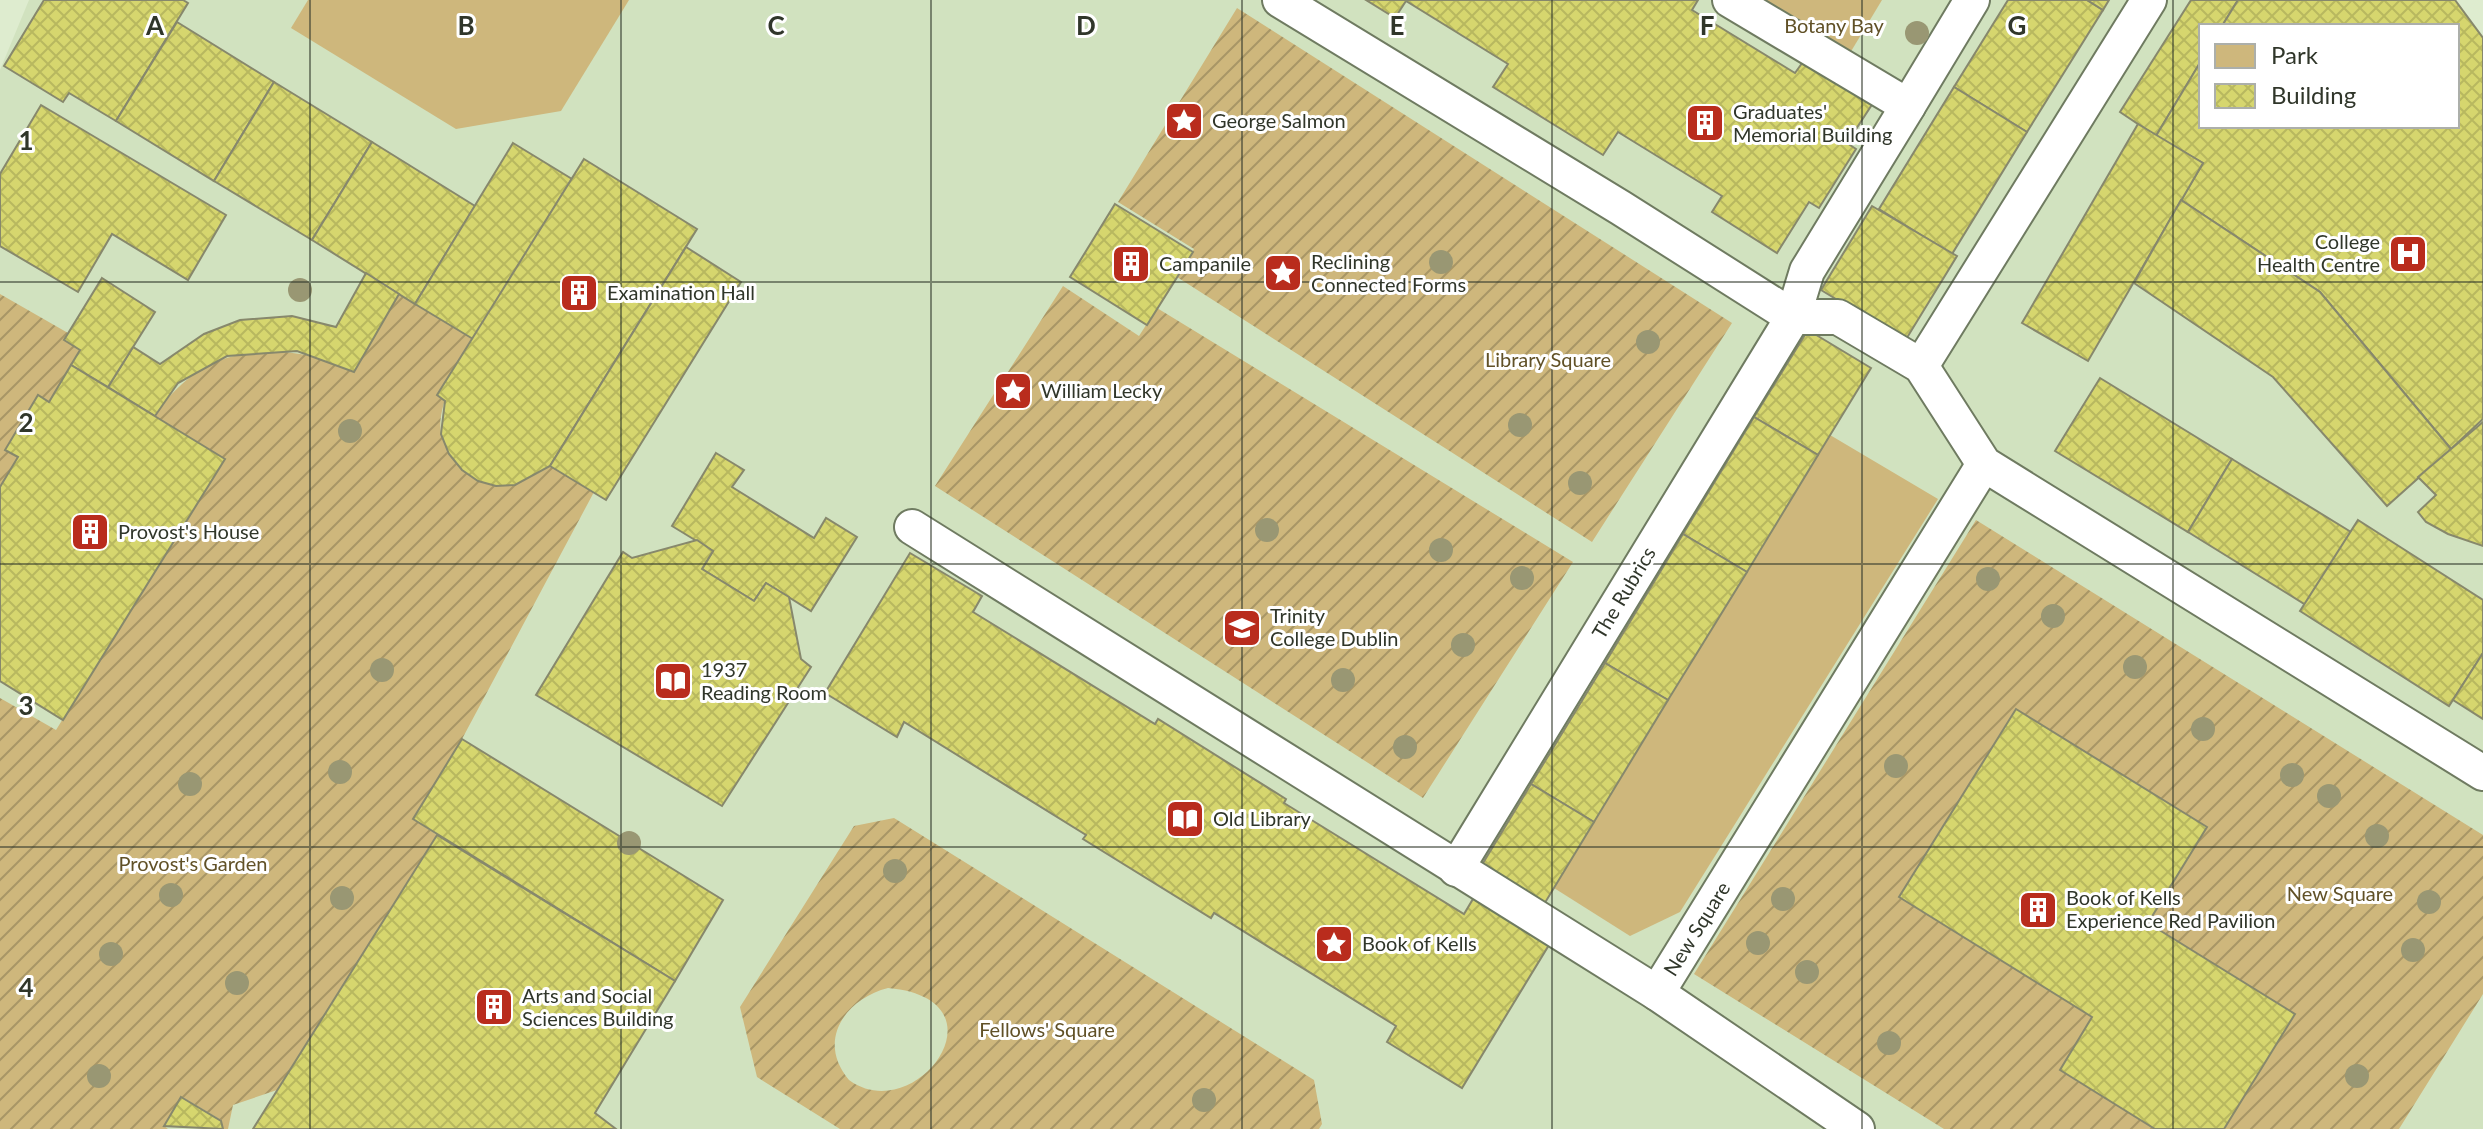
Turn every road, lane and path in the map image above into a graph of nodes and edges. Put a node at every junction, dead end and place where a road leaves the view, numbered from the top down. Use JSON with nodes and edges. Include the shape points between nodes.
{"nodes":[{"id":1,"x":1280,"y":0,"type":"edge"},
{"id":2,"x":1730,"y":0,"type":"edge"},
{"id":3,"x":1972,"y":0,"type":"edge"},
{"id":4,"x":2149,"y":0,"type":"edge"},
{"id":5,"x":1908,"y":106,"type":"junction"},
{"id":6,"x":1793,"y":317,"type":"junction"},
{"id":7,"x":1921,"y":366,"type":"junction"},
{"id":8,"x":1984,"y":464,"type":"junction"},
{"id":9,"x":912,"y":527,"type":"dead end"},
{"id":10,"x":2483,"y":773,"type":"edge"},
{"id":11,"x":1456,"y":869,"type":"junction"},
{"id":12,"x":1657,"y":993,"type":"junction"},
{"id":13,"x":1857,"y":1129,"type":"edge"}],
"edges":[{"from":1,"to":6,"type":"lane"},
{"from":2,"to":5,"type":"lane"},
{"from":3,"to":5,"type":"lane"},
{"from":4,"to":7,"type":"lane"},
{"from":5,"to":6,"type":"lane","name":"The Rubrics","via":[[1807,271]]},
{"from":6,"to":7,"type":"lane","via":[[1838,317]]},
{"from":6,"to":11,"type":"lane","name":"The Rubrics"},
{"from":7,"to":8,"type":"lane"},
{"from":8,"to":10,"type":"lane"},
{"from":8,"to":12,"type":"lane","name":"New Square"},
{"from":9,"to":11,"type":"lane"},
{"from":11,"to":12,"type":"lane"},
{"from":12,"to":13,"type":"lane","name":"New Square"}]}
